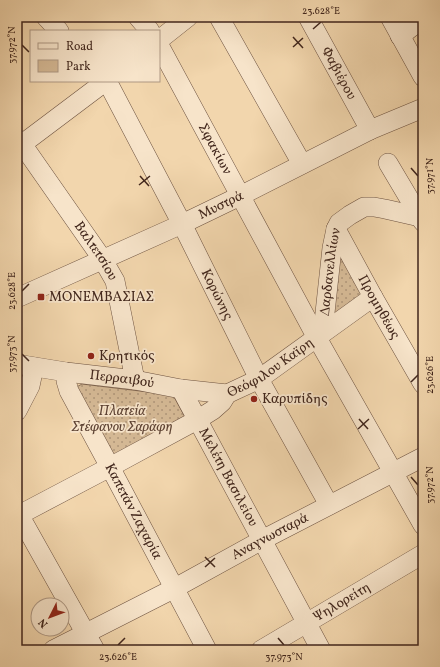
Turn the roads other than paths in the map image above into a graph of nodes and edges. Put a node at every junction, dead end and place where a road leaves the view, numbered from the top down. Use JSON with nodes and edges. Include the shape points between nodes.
{"nodes":[{"id":1,"x":46,"y":17,"type":"edge"},
{"id":2,"x":138,"y":17,"type":"edge"},
{"id":3,"x":188,"y":17,"type":"edge"},
{"id":4,"x":219,"y":17,"type":"edge"},
{"id":5,"x":308,"y":17,"type":"edge"},
{"id":6,"x":390,"y":17,"type":"edge"},
{"id":7,"x":423,"y":18,"type":"edge"},
{"id":8,"x":58,"y":30,"type":"edge"},
{"id":9,"x":149,"y":30,"type":"edge"},
{"id":10,"x":400,"y":36,"type":"junction"},
{"id":11,"x":160,"y":39,"type":"edge"},
{"id":12,"x":160,"y":47,"type":"edge"},
{"id":13,"x":423,"y":77,"type":"edge"},
{"id":14,"x":105,"y":82,"type":"edge"},
{"id":15,"x":107,"y":82,"type":"edge"},
{"id":16,"x":423,"y":108,"type":"edge"},
{"id":17,"x":370,"y":130,"type":"junction"},
{"id":18,"x":19,"y":144,"type":"edge"},
{"id":19,"x":388,"y":163,"type":"dead end"},
{"id":20,"x":302,"y":164,"type":"junction"},
{"id":21,"x":240,"y":196,"type":"junction"},
{"id":22,"x":422,"y":220,"type":"edge"},
{"id":23,"x":182,"y":224,"type":"junction"},
{"id":24,"x":336,"y":229,"type":"junction"},
{"id":25,"x":103,"y":260,"type":"junction"},
{"id":26,"x":373,"y":297,"type":"junction"},
{"id":27,"x":17,"y":298,"type":"edge"},
{"id":28,"x":316,"y":338,"type":"junction"},
{"id":29,"x":25,"y":366,"type":"edge"},
{"id":30,"x":66,"y":372,"type":"junction"},
{"id":31,"x":259,"y":379,"type":"junction"},
{"id":32,"x":135,"y":380,"type":"junction"},
{"id":33,"x":423,"y":384,"type":"edge"},
{"id":34,"x":181,"y":389,"type":"junction"},
{"id":35,"x":227,"y":394,"type":"junction"},
{"id":36,"x":17,"y":411,"type":"edge"},
{"id":37,"x":197,"y":420,"type":"junction"},
{"id":38,"x":423,"y":457,"type":"edge"},
{"id":39,"x":110,"y":467,"type":"junction"},
{"id":40,"x":393,"y":472,"type":"junction"},
{"id":41,"x":329,"y":506,"type":"junction"},
{"id":42,"x":18,"y":513,"type":"edge"},
{"id":43,"x":423,"y":525,"type":"edge"},
{"id":44,"x":262,"y":540,"type":"junction"},
{"id":45,"x":423,"y":554,"type":"edge"},
{"id":46,"x":174,"y":588,"type":"junction"},
{"id":47,"x":307,"y":624,"type":"junction"},
{"id":48,"x":85,"y":633,"type":"junction"},
{"id":49,"x":53,"y":650,"type":"edge"},
{"id":50,"x":95,"y":650,"type":"edge"},
{"id":51,"x":207,"y":650,"type":"edge"},
{"id":52,"x":261,"y":650,"type":"edge"},
{"id":53,"x":321,"y":650,"type":"edge"}],
"edges":[{"from":1,"to":8,"type":"street"},
{"from":2,"to":9,"type":"street"},
{"from":3,"to":11,"type":"street"},
{"from":4,"to":20,"type":"street"},
{"from":5,"to":17,"type":"street","name":"Φαβιέρου"},
{"from":6,"to":10,"type":"street"},
{"from":7,"to":10,"type":"street"},
{"from":10,"to":13,"type":"street"},
{"from":12,"to":21,"type":"street","name":"Σφακίων"},
{"from":14,"to":18,"type":"street"},
{"from":15,"to":23,"type":"street","name":"Κορώνης"},
{"from":16,"to":17,"type":"street","name":"Μυστρά"},
{"from":17,"to":20,"type":"street","name":"Μυστρά"},
{"from":18,"to":25,"type":"street","name":"Βαλτετσίου"},
{"from":19,"to":22,"type":"street"},
{"from":20,"to":21,"type":"street","name":"Μυστρά"},
{"from":21,"to":23,"type":"street","name":"Μυστρά"},
{"from":21,"to":28,"type":"street","name":"Σφακίων"},
{"from":22,"to":24,"type":"street","name":"Δαρδανελλίων","via":[[385,209],[364,207],[339,223]]},
{"from":23,"to":25,"type":"street","name":"Μυστρά"},
{"from":23,"to":31,"type":"street","name":"Κορώνης"},
{"from":24,"to":26,"type":"street","name":"Προμηθέως"},
{"from":24,"to":28,"type":"street","name":"Δαρδανελλίων","via":[[324,322]]},
{"from":25,"to":27,"type":"street","name":"Μυστρά"},
{"from":25,"to":32,"type":"street","name":"Βαλτετσίου","via":[[115,281]]},
{"from":26,"to":28,"type":"street","name":"Θεόφιλου Καϊρη"},
{"from":26,"to":33,"type":"street","name":"Προμηθέως"},
{"from":28,"to":31,"type":"street","name":"Θεόφιλου Καϊρη"},
{"from":28,"to":40,"type":"street","name":"Σφακίων"},
{"from":29,"to":30,"type":"street","name":"Περραιβού"},
{"from":29,"to":36,"type":"street","via":[[30,386]]},
{"from":30,"to":32,"type":"street","name":"Περραιβού"},
{"from":30,"to":39,"type":"street","name":"Καπετάν Ζαχαρία","via":[[69,391]]},
{"from":31,"to":35,"type":"street","name":"Θεόφιλου Καϊρη"},
{"from":31,"to":41,"type":"street","name":"Κορώνης"},
{"from":32,"to":34,"type":"street","name":"Περραιβού"},
{"from":34,"to":35,"type":"street","name":"Περραιβού"},
{"from":34,"to":37,"type":"street","name":"Μελέτη Βασιλείου"},
{"from":35,"to":37,"type":"street","name":"Θεόφιλου Καϊρη","via":[[213,410]]},
{"from":37,"to":39,"type":"street","name":"Θεόφιλου Καϊρη"},
{"from":37,"to":44,"type":"street","name":"Μελέτη Βασιλείου"},
{"from":38,"to":40,"type":"street","name":"Αναγνωσταρά"},
{"from":39,"to":42,"type":"street","name":"Θεόφιλου Καϊρη"},
{"from":39,"to":46,"type":"street","name":"Καπετάν Ζαχαρία"},
{"from":40,"to":41,"type":"street","name":"Αναγνωσταρά"},
{"from":40,"to":43,"type":"street","name":"Σφακίων"},
{"from":41,"to":44,"type":"street","name":"Αναγνωσταρά"},
{"from":42,"to":48,"type":"street"},
{"from":44,"to":46,"type":"street","name":"Αναγνωσταρά"},
{"from":44,"to":47,"type":"street","name":"Μελέτη Βασιλείου"},
{"from":45,"to":47,"type":"street","name":"Ψηλορείτη"},
{"from":46,"to":48,"type":"street","name":"Αναγνωσταρά"},
{"from":46,"to":51,"type":"street","name":"Καπετάν Ζαχαρία"},
{"from":47,"to":52,"type":"street","name":"Ψηλορείτη"},
{"from":47,"to":53,"type":"street","name":"Μελέτη Βασιλείου"},
{"from":48,"to":49,"type":"street","name":"Αναγνωσταρά"},
{"from":48,"to":50,"type":"street"}]}
